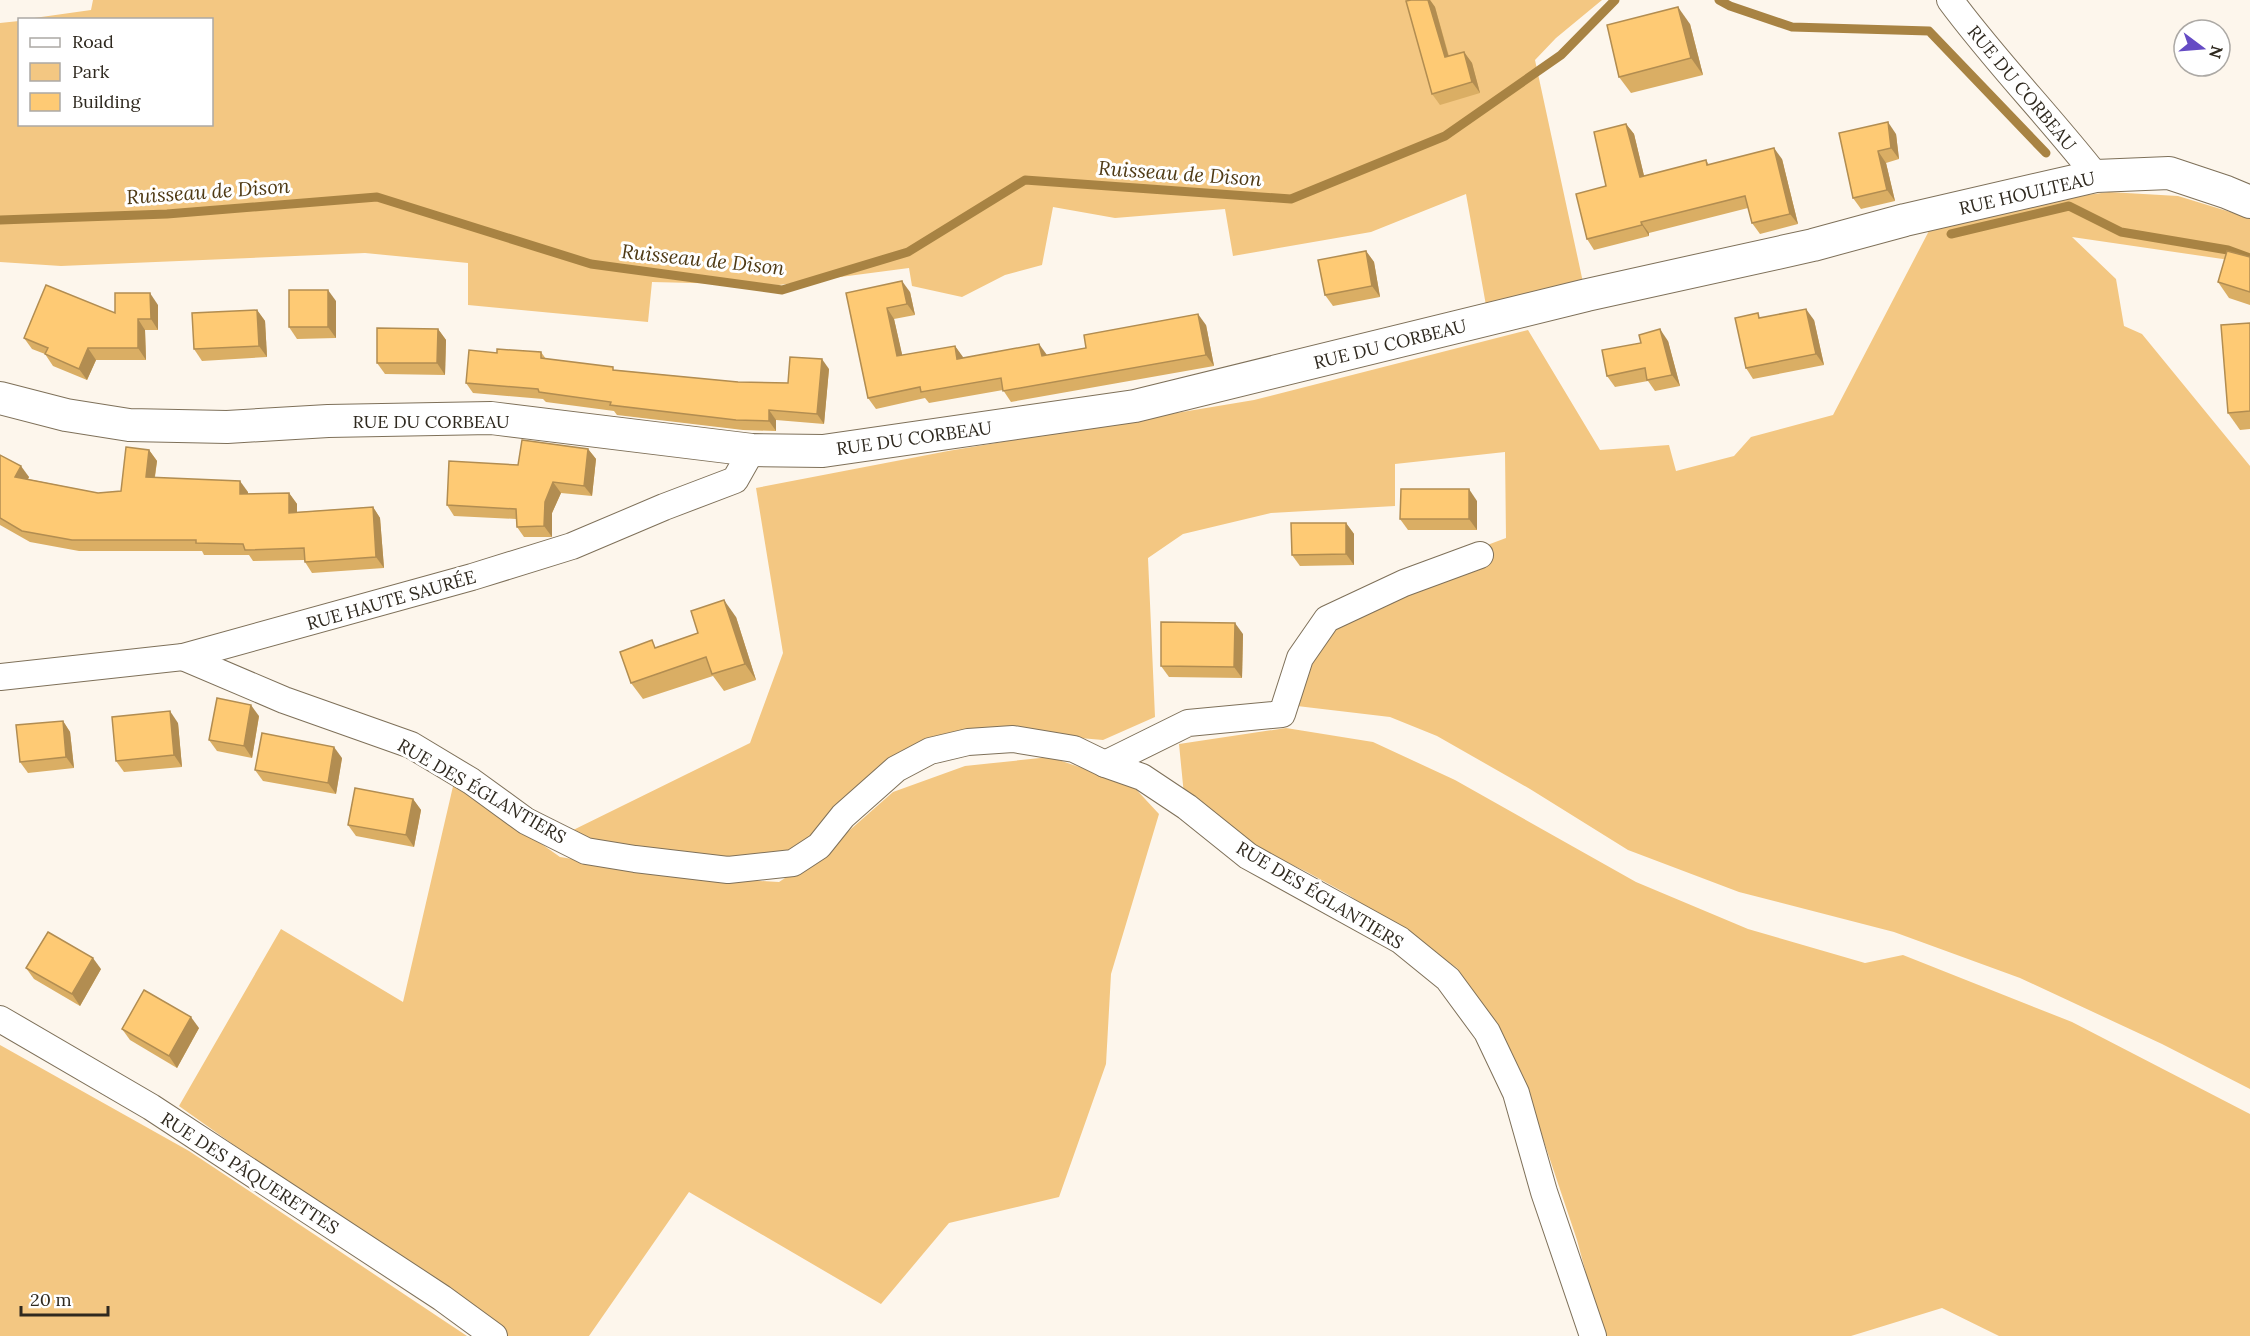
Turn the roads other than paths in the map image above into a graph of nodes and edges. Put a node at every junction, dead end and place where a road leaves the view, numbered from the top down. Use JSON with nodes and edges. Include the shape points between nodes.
{"nodes":[{"id":1,"x":1950,"y":0,"type":"edge"},
{"id":2,"x":2096,"y":176,"type":"junction"},
{"id":3,"x":2250,"y":202,"type":"edge"},
{"id":4,"x":1813,"y":245,"type":"joint"},
{"id":5,"x":0,"y":398,"type":"edge"},
{"id":6,"x":752,"y":450,"type":"junction"},
{"id":7,"x":1480,"y":555,"type":"dead end"},
{"id":8,"x":183,"y":657,"type":"junction"},
{"id":9,"x":0,"y":677,"type":"edge"},
{"id":10,"x":1106,"y":764,"type":"junction"},
{"id":11,"x":0,"y":1020,"type":"edge"},
{"id":12,"x":494,"y":1336,"type":"edge"},
{"id":13,"x":1593,"y":1336,"type":"edge"}],
"edges":[{"from":1,"to":2,"type":"street","name":"RUE DU CORBEAU"},
{"from":2,"to":3,"type":"street","name":"RUE HOULTEAU","via":[[2169,173]]},
{"from":2,"to":4,"type":"street","name":"RUE HOULTEAU"},
{"from":4,"to":6,"type":"street","name":"RUE DU CORBEAU","via":[[1587,295],[1135,406],[823,451]]},
{"from":5,"to":6,"type":"street","name":"RUE DU CORBEAU","via":[[66,415],[129,425],[226,427],[491,418]]},
{"from":6,"to":8,"type":"street","name":"RUE HAUTE SAURÉE","via":[[735,480],[572,546]]},
{"from":7,"to":10,"type":"street","via":[[1404,583],[1327,619],[1300,658],[1282,714],[1188,723]]},
{"from":8,"to":9,"type":"street","name":"RUE HAUTE SAURÉE"},
{"from":8,"to":10,"type":"street","name":"RUE DES ÉGLANTIERS","via":[[284,700],[411,745],[471,781],[526,821],[586,851],[728,870],[793,863],[819,846],[843,816],[896,769],[930,751],[968,742],[1013,739],[1074,749]]},
{"from":10,"to":13,"type":"street","name":"RUE DES ÉGLANTIERS","via":[[1142,777],[1248,856],[1400,940],[1448,979],[1487,1032],[1516,1093],[1544,1192]]},
{"from":11,"to":12,"type":"street","name":"RUE DES PÂQUERETTES","via":[[151,1107]]}]}
